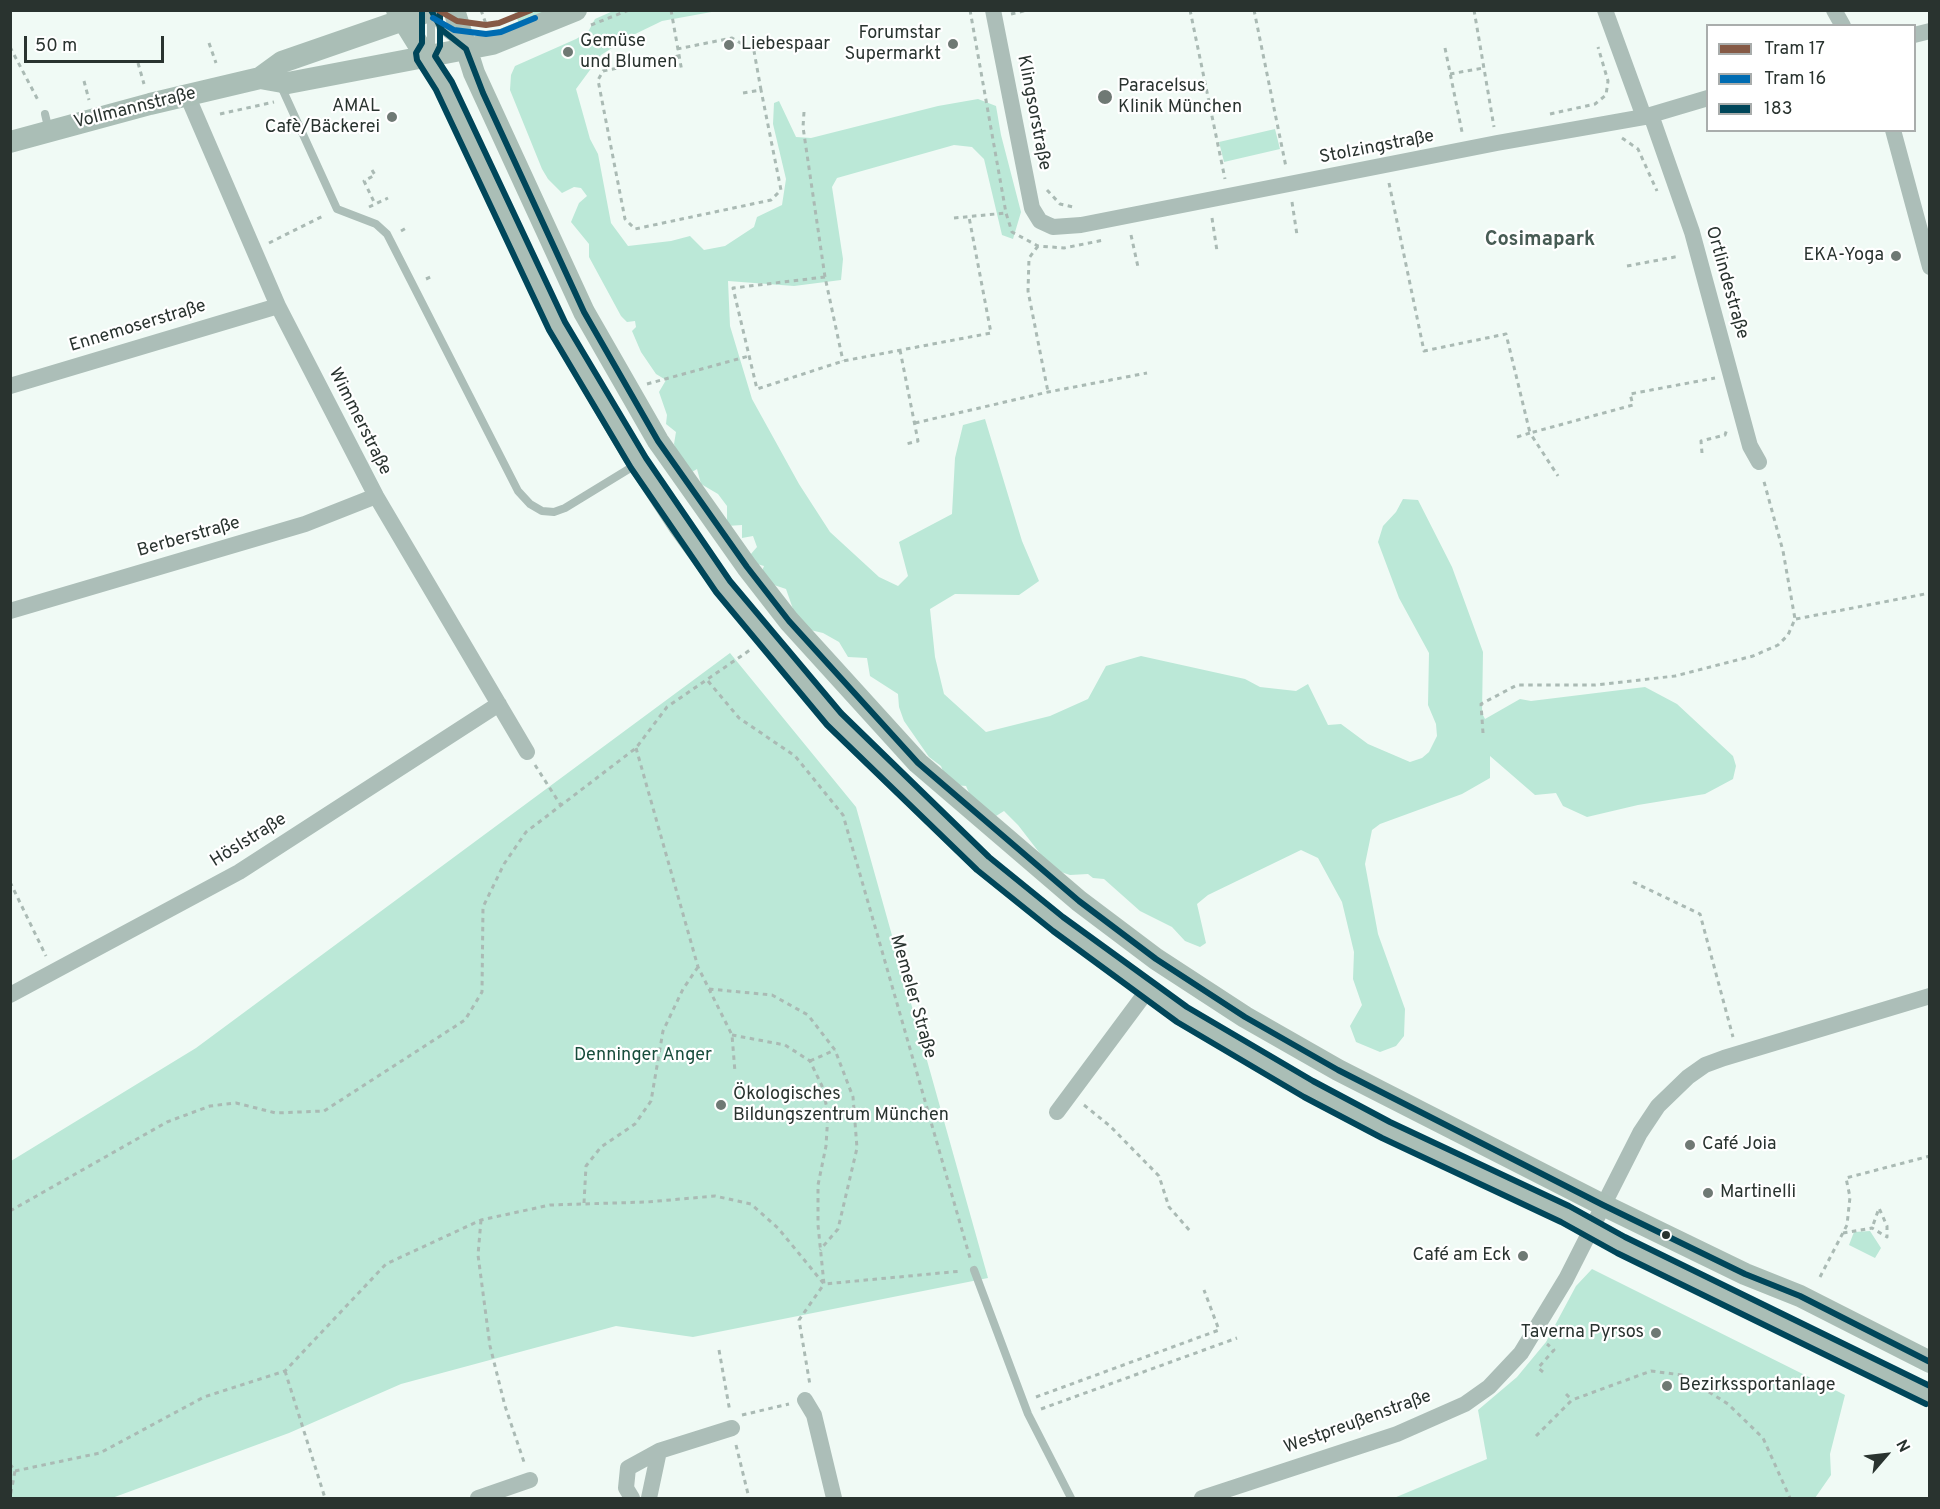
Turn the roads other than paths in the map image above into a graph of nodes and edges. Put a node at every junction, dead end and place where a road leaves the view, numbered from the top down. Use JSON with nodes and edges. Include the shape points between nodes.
{"nodes":[{"id":1,"x":454,"y":10,"type":"edge"},
{"id":2,"x":576,"y":10,"type":"edge"},
{"id":3,"x":1605,"y":10,"type":"edge"},
{"id":4,"x":1834,"y":10,"type":"edge"},
{"id":5,"x":431,"y":11,"type":"edge"},
{"id":6,"x":1001,"y":12,"type":"edge"},
{"id":7,"x":399,"y":16,"type":"edge"},
{"id":8,"x":1842,"y":24,"type":"edge"},
{"id":9,"x":466,"y":49,"type":"junction"},
{"id":10,"x":425,"y":56,"type":"junction"},
{"id":11,"x":270,"y":79,"type":"junction"},
{"id":12,"x":187,"y":95,"type":"junction"},
{"id":13,"x":1706,"y":98,"type":"edge"},
{"id":14,"x":1647,"y":116,"type":"junction"},
{"id":15,"x":1894,"y":132,"type":"edge"},
{"id":16,"x":10,"y":142,"type":"edge"},
{"id":17,"x":1046,"y":224,"type":"joint"},
{"id":18,"x":1929,"y":267,"type":"edge"},
{"id":19,"x":278,"y":306,"type":"junction"},
{"id":20,"x":10,"y":386,"type":"edge"},
{"id":21,"x":1759,"y":462,"type":"road end"},
{"id":22,"x":638,"y":463,"type":"junction"},
{"id":23,"x":376,"y":496,"type":"junction"},
{"id":24,"x":10,"y":611,"type":"edge"},
{"id":25,"x":499,"y":704,"type":"junction"},
{"id":26,"x":527,"y":752,"type":"road end"},
{"id":27,"x":1147,"y":991,"type":"junction"},
{"id":28,"x":10,"y":995,"type":"edge"},
{"id":29,"x":1929,"y":996,"type":"edge"},
{"id":30,"x":1057,"y":1112,"type":"dead end"},
{"id":31,"x":1603,"y":1205,"type":"junction"},
{"id":32,"x":1592,"y":1228,"type":"junction"},
{"id":33,"x":974,"y":1270,"type":"road end"},
{"id":34,"x":1929,"y":1362,"type":"edge"},
{"id":35,"x":1929,"y":1396,"type":"edge"},
{"id":36,"x":805,"y":1400,"type":"road end"},
{"id":37,"x":732,"y":1428,"type":"road end"},
{"id":38,"x":658,"y":1451,"type":"junction"},
{"id":39,"x":530,"y":1480,"type":"road end"},
{"id":40,"x":477,"y":1498,"type":"edge"},
{"id":41,"x":633,"y":1498,"type":"edge"},
{"id":42,"x":649,"y":1498,"type":"edge"},
{"id":43,"x":834,"y":1498,"type":"edge"},
{"id":44,"x":1071,"y":1498,"type":"edge"},
{"id":45,"x":1202,"y":1498,"type":"edge"}],
"edges":[{"from":1,"to":9,"type":"main road"},
{"from":2,"to":9,"type":"main road","name":"Vollmannstraße","via":[[517,36]]},
{"from":3,"to":14,"type":"street","name":"Ortlindestraße"},
{"from":4,"to":8,"type":"street"},
{"from":5,"to":7,"type":"main road","name":"Vollmannstraße"},
{"from":5,"to":9,"type":"lane","via":[[442,30]]},
{"from":5,"to":10,"type":"lane","via":[[431,45]]},
{"from":6,"to":17,"type":"street","name":"Klingsorstraße","via":[[1032,208]]},
{"from":7,"to":10,"type":"main road"},
{"from":7,"to":11,"type":"main road","name":"Vollmannstraße","via":[[282,62]]},
{"from":9,"to":10,"type":"main road","name":"Vollmannstraße"},
{"from":9,"to":31,"type":"main road","via":[[584,312],[628,391],[706,512],[789,621],[918,764],[1002,837],[1156,959],[1245,1017],[1338,1070]]},
{"from":10,"to":11,"type":"main road","name":"Vollmannstraße","via":[[288,82]]},
{"from":10,"to":22,"type":"main road","via":[[444,86],[557,326]]},
{"from":11,"to":12,"type":"main road","name":"Vollmannstraße"},
{"from":11,"to":22,"type":"lane","via":[[338,209],[376,224],[387,234],[518,491],[530,504],[542,511],[565,508]]},
{"from":12,"to":16,"type":"main road","name":"Vollmannstraße","via":[[47,123]]},
{"from":12,"to":19,"type":"street","name":"Wimmerstraße"},
{"from":13,"to":14,"type":"street","name":"Stolzingstraße"},
{"from":14,"to":17,"type":"street","name":"Stolzingstraße","via":[[1081,225]]},
{"from":14,"to":21,"type":"street","name":"Ortlindestraße","via":[[1692,232],[1722,379]]},
{"from":15,"to":18,"type":"street"},
{"from":19,"to":20,"type":"street","name":"Ennemoserstraße"},
{"from":19,"to":23,"type":"street","name":"Wimmerstraße"},
{"from":22,"to":27,"type":"main road","via":[[723,586],[834,719],[983,864]]},
{"from":23,"to":24,"type":"street","name":"Berberstraße","via":[[305,524]]},
{"from":23,"to":25,"type":"street","name":"Wimmerstraße"},
{"from":25,"to":26,"type":"street","name":"Wimmerstraße"},
{"from":25,"to":28,"type":"street","name":"Höslstraße","via":[[239,872]]},
{"from":27,"to":30,"type":"street"},
{"from":27,"to":32,"type":"main road","via":[[1309,1089]]},
{"from":29,"to":31,"type":"street","name":"Westpreußenstraße","via":[[1705,1065],[1658,1106]]},
{"from":31,"to":32,"type":"street","name":"Westpreußenstraße"},
{"from":31,"to":34,"type":"main road","via":[[1745,1274],[1800,1296]]},
{"from":32,"to":35,"type":"main road"},
{"from":32,"to":45,"type":"street","name":"Westpreußenstraße","via":[[1521,1353],[1489,1387],[1465,1404],[1397,1434]]},
{"from":33,"to":44,"type":"lane","via":[[1023,1402]]},
{"from":36,"to":43,"type":"street","via":[[814,1416]]},
{"from":37,"to":38,"type":"street"},
{"from":38,"to":41,"type":"street","via":[[628,1468],[626,1488]]},
{"from":38,"to":42,"type":"street"},
{"from":39,"to":40,"type":"street"}]}
